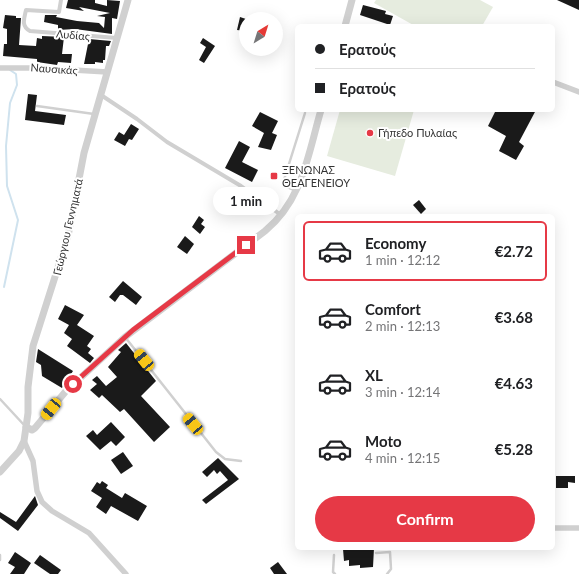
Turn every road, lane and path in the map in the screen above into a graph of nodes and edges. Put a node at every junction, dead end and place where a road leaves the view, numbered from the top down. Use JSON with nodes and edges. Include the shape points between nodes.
{"nodes":[{"id":1,"x":61,"y":0,"type":"edge"},
{"id":2,"x":128,"y":0,"type":"edge"},
{"id":3,"x":352,"y":0,"type":"edge"},
{"id":4,"x":346,"y":24,"type":"edge"},
{"id":5,"x":117,"y":38,"type":"junction"},
{"id":6,"x":0,"y":68,"type":"edge"},
{"id":7,"x":107,"y":72,"type":"junction"},
{"id":8,"x":555,"y":83,"type":"edge"},
{"id":9,"x":579,"y":92,"type":"edge"},
{"id":10,"x":100,"y":95,"type":"junction"},
{"id":11,"x":37,"y":106,"type":"dead end"},
{"id":12,"x":320,"y":112,"type":"edge"},
{"id":13,"x":305,"y":113,"type":"dead end"},
{"id":14,"x":94,"y":114,"type":"junction"},
{"id":15,"x":304,"y":168,"type":"junction"},
{"id":16,"x":286,"y":172,"type":"junction"},
{"id":17,"x":296,"y":191,"type":"junction"},
{"id":18,"x":282,"y":215,"type":"junction"},
{"id":19,"x":125,"y":337,"type":"junction"},
{"id":20,"x":0,"y":399,"type":"edge"},
{"id":21,"x":26,"y":427,"type":"junction"},
{"id":22,"x":24,"y":440,"type":"junction"},
{"id":23,"x":241,"y":461,"type":"dead end"},
{"id":24,"x":0,"y":472,"type":"edge"},
{"id":25,"x":555,"y":528,"type":"edge"},
{"id":26,"x":579,"y":528,"type":"edge"},
{"id":27,"x":376,"y":553,"type":"dead end"},
{"id":28,"x":0,"y":555,"type":"edge"},
{"id":29,"x":334,"y":555,"type":"dead end"},
{"id":30,"x":0,"y":560,"type":"edge"},
{"id":31,"x":126,"y":574,"type":"edge"},
{"id":32,"x":335,"y":574,"type":"edge"},
{"id":33,"x":387,"y":574,"type":"edge"}],
"edges":[{"from":1,"to":5,"type":"street","name":"Λυδίας","via":[[59,12],[26,10],[23,24],[30,31]]},
{"from":2,"to":5,"type":"street","name":"Γεώργιου Γεννηματά"},
{"from":3,"to":4,"type":"street"},
{"from":5,"to":7,"type":"street","name":"Γεώργιου Γεννηματά"},
{"from":6,"to":7,"type":"street","name":"Ναυσικάς"},
{"from":7,"to":10,"type":"street","name":"Γεώργιου Γεννηματά"},
{"from":8,"to":9,"type":"street"},
{"from":10,"to":14,"type":"street","name":"Γεώργιου Γεννηματά"},
{"from":10,"to":18,"type":"street","via":[[167,142],[241,186]]},
{"from":11,"to":14,"type":"lane"},
{"from":12,"to":15,"type":"street"},
{"from":13,"to":16,"type":"lane"},
{"from":14,"to":21,"type":"street","name":"Γεώργιου Γεννηματά","via":[[68,236],[34,346]]},
{"from":15,"to":16,"type":"lane"},
{"from":15,"to":17,"type":"street"},
{"from":16,"to":17,"type":"lane","via":[[284,185]]},
{"from":17,"to":18,"type":"street"},
{"from":18,"to":19,"type":"street","via":[[265,231]]},
{"from":19,"to":21,"type":"street","via":[[66,391],[35,428],[32,430]]},
{"from":19,"to":23,"type":"lane","via":[[216,452],[225,458]]},
{"from":20,"to":21,"type":"lane"},
{"from":21,"to":22,"type":"street","name":"Γεώργιου Γεννηματά"},
{"from":22,"to":24,"type":"street","name":"Γεώργιου Γεννηματά","via":[[19,451]]},
{"from":22,"to":31,"type":"street","via":[[33,461],[37,491],[42,502],[52,511],[89,533]]},
{"from":25,"to":26,"type":"street"},
{"from":27,"to":33,"type":"lane","via":[[390,552],[392,569]]},
{"from":28,"to":30,"type":"lane"},
{"from":29,"to":32,"type":"lane"}]}
